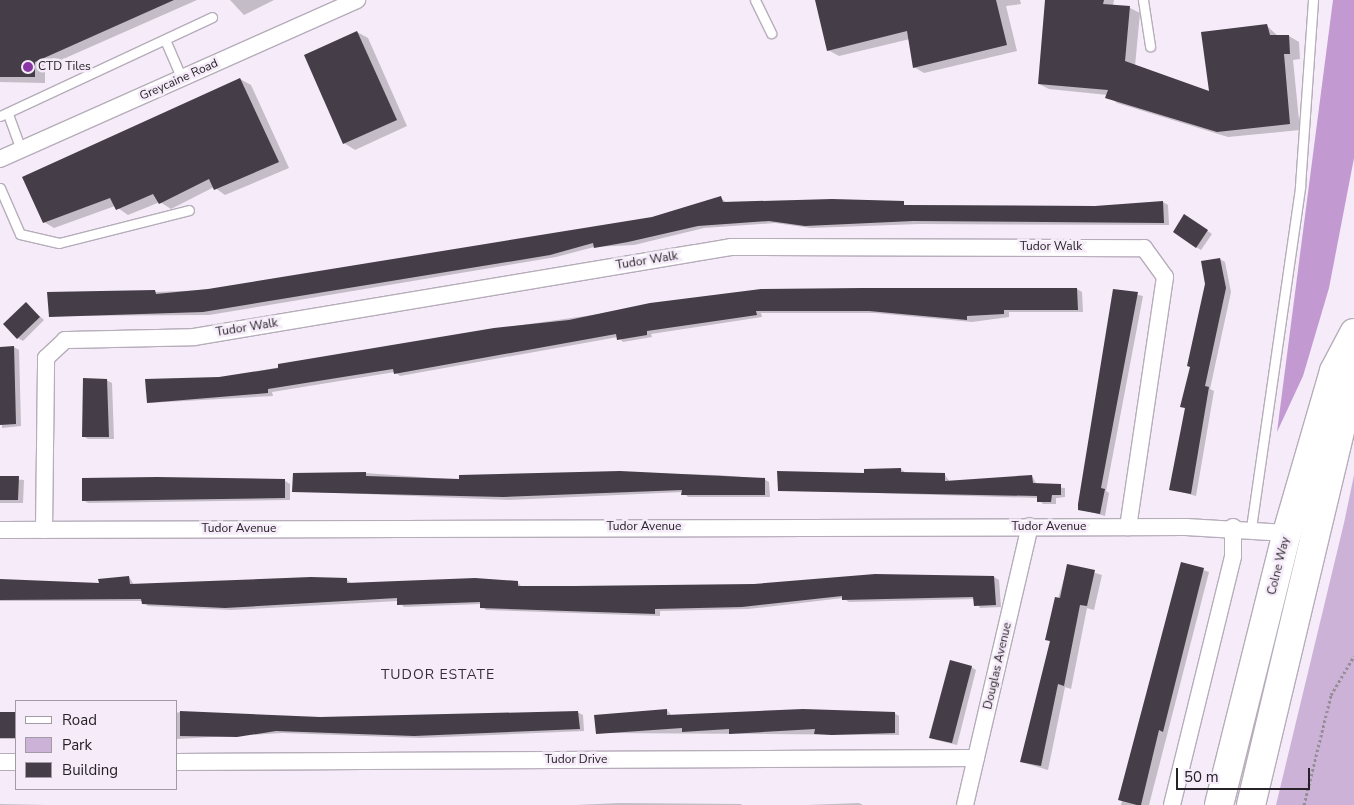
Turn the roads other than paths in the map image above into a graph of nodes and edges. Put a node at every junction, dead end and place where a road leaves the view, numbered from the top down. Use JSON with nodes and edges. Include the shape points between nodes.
{"nodes":[{"id":1,"x":357,"y":0,"type":"edge"},
{"id":2,"x":755,"y":0,"type":"edge"},
{"id":3,"x":1143,"y":0,"type":"edge"},
{"id":4,"x":1313,"y":0,"type":"edge"},
{"id":5,"x":212,"y":17,"type":"dead end"},
{"id":6,"x":771,"y":33,"type":"dead end"},
{"id":7,"x":166,"y":42,"type":"junction"},
{"id":8,"x":1150,"y":46,"type":"dead end"},
{"id":9,"x":182,"y":79,"type":"junction"},
{"id":10,"x":4,"y":115,"type":"edge"},
{"id":11,"x":21,"y":150,"type":"junction"},
{"id":12,"x":0,"y":159,"type":"edge"},
{"id":13,"x":0,"y":188,"type":"edge"},
{"id":14,"x":189,"y":210,"type":"dead end"},
{"id":15,"x":1354,"y":332,"type":"edge"},
{"id":16,"x":1354,"y":373,"type":"edge"},
{"id":17,"x":1030,"y":526,"type":"junction"},
{"id":18,"x":1128,"y":527,"type":"junction"},
{"id":19,"x":1233,"y":527,"type":"junction"},
{"id":20,"x":1251,"y":528,"type":"junction"},
{"id":21,"x":0,"y":530,"type":"edge"},
{"id":22,"x":44,"y":530,"type":"junction"},
{"id":23,"x":1287,"y":533,"type":"junction"},
{"id":24,"x":976,"y":758,"type":"junction"},
{"id":25,"x":0,"y":762,"type":"edge"},
{"id":26,"x":15,"y":762,"type":"edge"},
{"id":27,"x":178,"y":762,"type":"edge"},
{"id":28,"x":966,"y":805,"type":"edge"},
{"id":29,"x":1172,"y":805,"type":"edge"},
{"id":30,"x":1219,"y":805,"type":"edge"},
{"id":31,"x":1251,"y":805,"type":"edge"}],
"edges":[{"from":1,"to":9,"type":"street","name":"Greycaine Road"},
{"from":2,"to":6,"type":"lane"},
{"from":3,"to":8,"type":"lane"},
{"from":4,"to":20,"type":"lane","via":[[1300,186]]},
{"from":5,"to":7,"type":"lane"},
{"from":7,"to":9,"type":"lane"},
{"from":7,"to":10,"type":"lane"},
{"from":9,"to":11,"type":"street","name":"Greycaine Road"},
{"from":10,"to":11,"type":"lane"},
{"from":11,"to":12,"type":"street","name":"Greycaine Road"},
{"from":13,"to":14,"type":"lane","via":[[20,234],[59,243]]},
{"from":15,"to":23,"type":"highway","name":"Colne Way","via":[[1334,371]]},
{"from":16,"to":31,"type":"highway"},
{"from":17,"to":18,"type":"street","name":"Tudor Avenue"},
{"from":17,"to":22,"type":"street","name":"Tudor Avenue"},
{"from":17,"to":24,"type":"street","name":"Douglas Avenue"},
{"from":18,"to":19,"type":"street","name":"Tudor Avenue"},
{"from":18,"to":22,"type":"street","name":"Tudor Walk","via":[[1165,278],[1144,248],[731,247],[194,337],[65,340],[46,358]]},
{"from":19,"to":20,"type":"street","name":"Tudor Avenue"},
{"from":19,"to":29,"type":"street","via":[[1233,556]]},
{"from":20,"to":23,"type":"street","name":"Tudor Avenue"},
{"from":21,"to":22,"type":"street","name":"Tudor Avenue"},
{"from":23,"to":30,"type":"highway","name":"Colne Way"},
{"from":24,"to":27,"type":"street","name":"Tudor Drive"},
{"from":24,"to":28,"type":"street","name":"Douglas Avenue"},
{"from":25,"to":26,"type":"street"}]}
